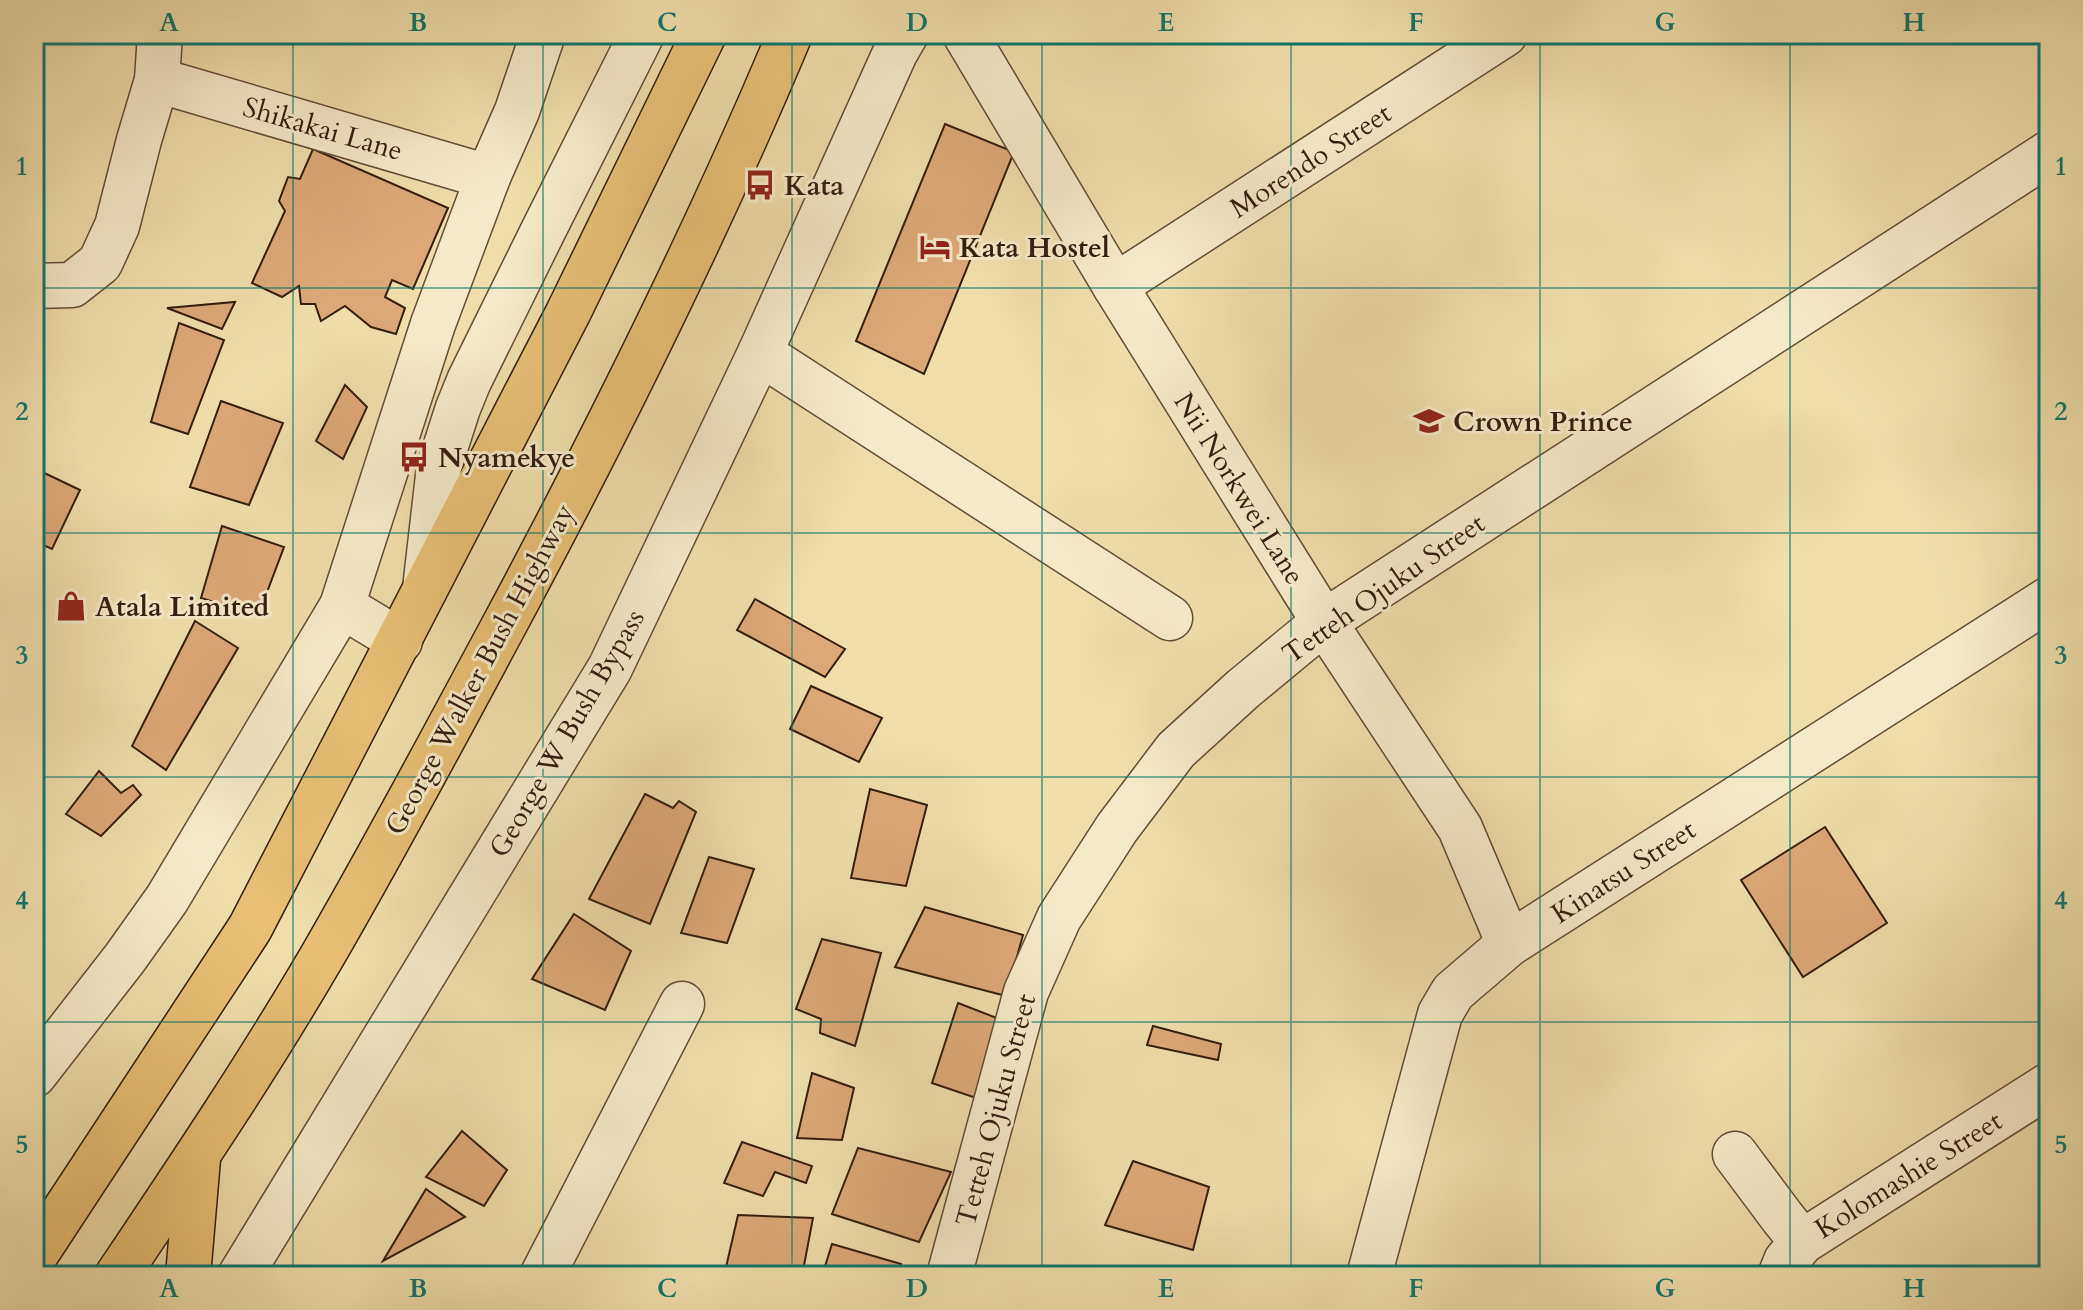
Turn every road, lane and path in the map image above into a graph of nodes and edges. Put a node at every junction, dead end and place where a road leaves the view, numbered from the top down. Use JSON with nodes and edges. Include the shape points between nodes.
{"nodes":[{"id":1,"x":160,"y":34,"type":"edge"},
{"id":2,"x":543,"y":34,"type":"edge"},
{"id":3,"x":642,"y":34,"type":"edge"},
{"id":4,"x":704,"y":34,"type":"edge"},
{"id":5,"x":790,"y":34,"type":"edge"},
{"id":6,"x":816,"y":34,"type":"edge"},
{"id":7,"x":906,"y":34,"type":"edge"},
{"id":8,"x":965,"y":34,"type":"edge"},
{"id":9,"x":1505,"y":34,"type":"edge"},
{"id":10,"x":157,"y":80,"type":"junction"},
{"id":11,"x":758,"y":110,"type":"junction"},
{"id":12,"x":2049,"y":153,"type":"edge"},
{"id":13,"x":488,"y":177,"type":"junction"},
{"id":14,"x":34,"y":286,"type":"edge"},
{"id":15,"x":1115,"y":286,"type":"junction"},
{"id":16,"x":760,"y":353,"type":"junction"},
{"id":17,"x":424,"y":593,"type":"junction"},
{"id":18,"x":2049,"y":599,"type":"edge"},
{"id":19,"x":342,"y":606,"type":"junction"},
{"id":20,"x":1170,"y":618,"type":"dead end"},
{"id":21,"x":1324,"y":622,"type":"junction"},
{"id":22,"x":400,"y":641,"type":"junction"},
{"id":23,"x":1509,"y":944,"type":"junction"},
{"id":24,"x":682,"y":1004,"type":"dead end"},
{"id":25,"x":34,"y":1075,"type":"edge"},
{"id":26,"x":2049,"y":1085,"type":"edge"},
{"id":27,"x":1735,"y":1154,"type":"dead end"},
{"id":28,"x":198,"y":1156,"type":"junction"},
{"id":29,"x":34,"y":1257,"type":"edge"},
{"id":30,"x":1791,"y":1259,"type":"edge"},
{"id":31,"x":117,"y":1276,"type":"edge"},
{"id":32,"x":188,"y":1276,"type":"edge"},
{"id":33,"x":240,"y":1276,"type":"edge"},
{"id":34,"x":542,"y":1276,"type":"edge"},
{"id":35,"x":949,"y":1276,"type":"edge"},
{"id":36,"x":1369,"y":1276,"type":"edge"}],
"edges":[{"from":1,"to":10,"type":"street"},
{"from":2,"to":13,"type":"street"},
{"from":3,"to":17,"type":"street","via":[[458,408],[439,467]]},
{"from":4,"to":17,"type":"highway"},
{"from":5,"to":11,"type":"highway","name":"George Walker Bush Highway"},
{"from":6,"to":11,"type":"highway"},
{"from":7,"to":16,"type":"street","name":"George W Bush Bypass"},
{"from":8,"to":15,"type":"street","name":"Nii Norkwei Lane"},
{"from":9,"to":15,"type":"street","name":"Morendo Street"},
{"from":10,"to":13,"type":"street","name":"Shikakai Lane"},
{"from":10,"to":14,"type":"street","via":[[117,226],[100,263],[72,285]]},
{"from":11,"to":28,"type":"highway","name":"George Walker Bush Highway","via":[[573,494],[452,722],[323,955]]},
{"from":12,"to":21,"type":"street","name":"Tetteh Ojuku Street"},
{"from":13,"to":19,"type":"street","via":[[433,324]]},
{"from":15,"to":21,"type":"street","name":"Nii Norkwei Lane"},
{"from":16,"to":20,"type":"street"},
{"from":16,"to":33,"type":"street","name":"George W Bush Bypass","via":[[610,668]]},
{"from":17,"to":22,"type":"highway"},
{"from":18,"to":23,"type":"street","name":"Kinatsu Street"},
{"from":19,"to":22,"type":"street"},
{"from":19,"to":25,"type":"street","via":[[167,899]]},
{"from":21,"to":23,"type":"street","name":"Nii Norkwei Lane","via":[[1460,828]]},
{"from":21,"to":35,"type":"street","name":"Tetteh Ojuku Street","via":[[1176,750],[1059,918],[1026,992]]},
{"from":22,"to":29,"type":"highway","via":[[250,928]]},
{"from":23,"to":36,"type":"street","name":"Kinatsu Street","via":[[1453,992],[1440,1014]]},
{"from":24,"to":34,"type":"street"},
{"from":26,"to":30,"type":"street","name":"Kolomashie Street"},
{"from":27,"to":30,"type":"street","via":[[1782,1217]]},
{"from":28,"to":31,"type":"highway","name":"George Walker Bush Highway"},
{"from":28,"to":32,"type":"highway"}]}
